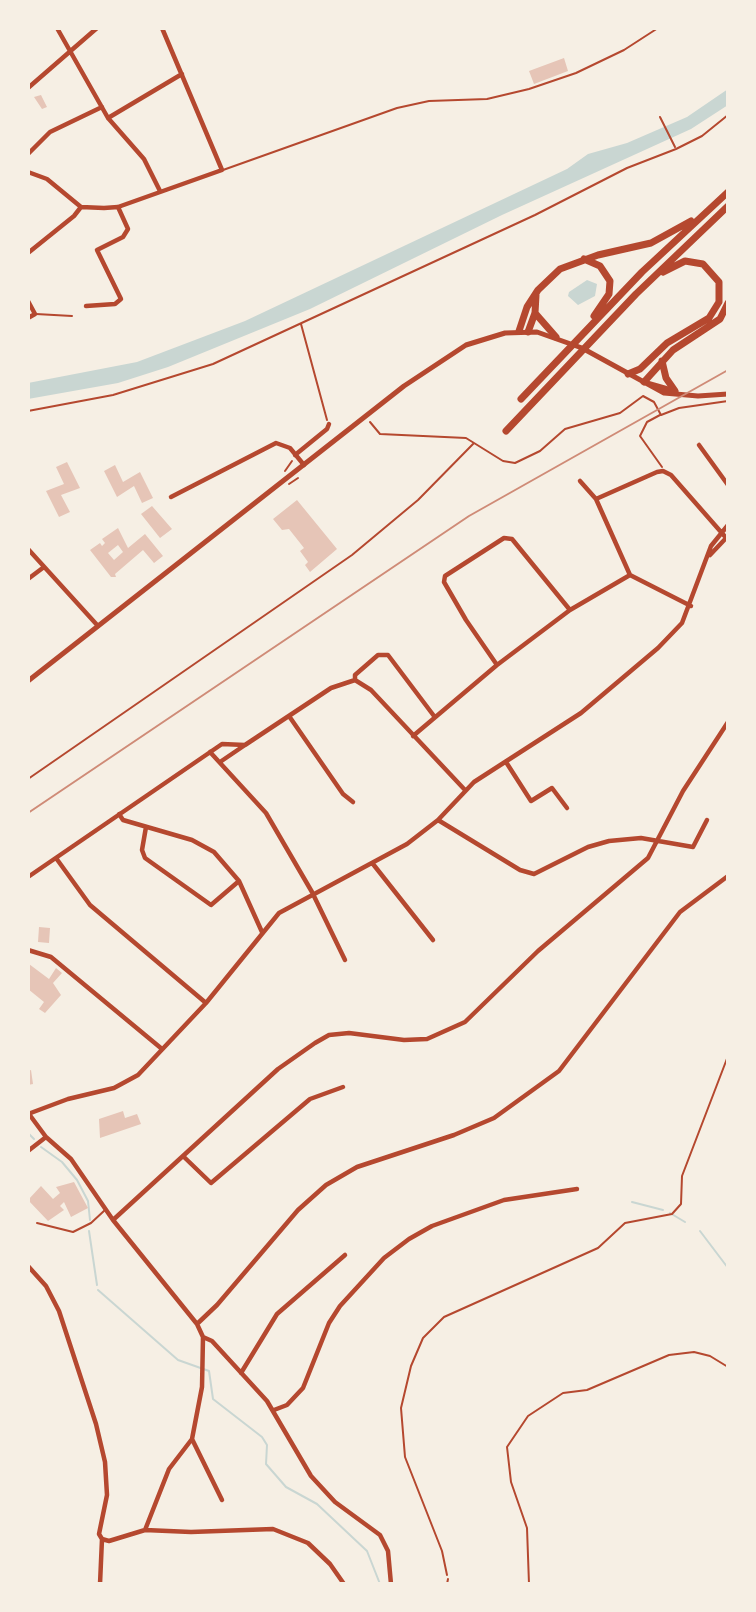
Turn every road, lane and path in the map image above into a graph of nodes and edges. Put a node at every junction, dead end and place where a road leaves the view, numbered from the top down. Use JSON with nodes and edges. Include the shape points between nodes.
{"nodes":[{"id":1,"x":57,"y":28,"type":"edge"},
{"id":2,"x":97,"y":28,"type":"edge"},
{"id":3,"x":162,"y":28,"type":"edge"},
{"id":4,"x":658,"y":28,"type":"edge"},
{"id":5,"x":69,"y":50,"type":"junction"},
{"id":6,"x":182,"y":74,"type":"junction"},
{"id":7,"x":28,"y":88,"type":"edge"},
{"id":8,"x":102,"y":107,"type":"junction"},
{"id":9,"x":728,"y":115,"type":"edge"},
{"id":10,"x":660,"y":117,"type":"dead end"},
{"id":11,"x":108,"y":118,"type":"junction"},
{"id":12,"x":675,"y":147,"type":"dead end"},
{"id":13,"x":28,"y":154,"type":"edge"},
{"id":14,"x":222,"y":170,"type":"junction"},
{"id":15,"x":28,"y":172,"type":"edge"},
{"id":16,"x":160,"y":191,"type":"junction"},
{"id":17,"x":728,"y":192,"type":"edge"},
{"id":18,"x":728,"y":206,"type":"edge"},
{"id":19,"x":81,"y":207,"type":"junction"},
{"id":20,"x":118,"y":207,"type":"junction"},
{"id":21,"x":701,"y":216,"type":"junction"},
{"id":22,"x":28,"y":253,"type":"edge"},
{"id":23,"x":583,"y":259,"type":"junction"},
{"id":24,"x":645,"y":284,"type":"junction"},
{"id":25,"x":536,"y":294,"type":"junction"},
{"id":26,"x":28,"y":301,"type":"edge"},
{"id":27,"x":728,"y":303,"type":"edge"},
{"id":28,"x":86,"y":306,"type":"dead end"},
{"id":29,"x":535,"y":313,"type":"junction"},
{"id":30,"x":35,"y":314,"type":"junction"},
{"id":31,"x":72,"y":316,"type":"dead end"},
{"id":32,"x":28,"y":318,"type":"edge"},
{"id":33,"x":301,"y":323,"type":"junction"},
{"id":34,"x":519,"y":331,"type":"junction"},
{"id":35,"x":528,"y":331,"type":"junction"},
{"id":36,"x":584,"y":331,"type":"junction"},
{"id":37,"x":555,"y":337,"type":"junction"},
{"id":38,"x":652,"y":359,"type":"junction"},
{"id":39,"x":662,"y":361,"type":"junction"},
{"id":40,"x":628,"y":374,"type":"junction"},
{"id":41,"x":644,"y":383,"type":"junction"},
{"id":42,"x":677,"y":393,"type":"junction"},
{"id":43,"x":728,"y":394,"type":"edge"},
{"id":44,"x":521,"y":399,"type":"dead end"},
{"id":45,"x":728,"y":401,"type":"edge"},
{"id":46,"x":28,"y":411,"type":"edge"},
{"id":47,"x":661,"y":415,"type":"junction"},
{"id":48,"x":368,"y":421,"type":"dead end"},
{"id":49,"x":329,"y":424,"type":"joint"},
{"id":50,"x":506,"y":431,"type":"dead end"},
{"id":51,"x":474,"y":443,"type":"junction"},
{"id":52,"x":699,"y":445,"type":"dead end"},
{"id":53,"x":295,"y":455,"type":"junction"},
{"id":54,"x":305,"y":466,"type":"junction"},
{"id":55,"x":663,"y":471,"type":"junction"},
{"id":56,"x":282,"y":476,"type":"dead end"},
{"id":57,"x":580,"y":481,"type":"dead end"},
{"id":58,"x":728,"y":485,"type":"edge"},
{"id":59,"x":171,"y":497,"type":"dead end"},
{"id":60,"x":596,"y":499,"type":"junction"},
{"id":61,"x":728,"y":525,"type":"edge"},
{"id":62,"x":720,"y":533,"type":"junction"},
{"id":63,"x":727,"y":538,"type":"edge"},
{"id":64,"x":28,"y":549,"type":"edge"},
{"id":65,"x":710,"y":555,"type":"junction"},
{"id":66,"x":44,"y":566,"type":"junction"},
{"id":67,"x":630,"y":575,"type":"junction"},
{"id":68,"x":28,"y":579,"type":"edge"},
{"id":69,"x":691,"y":606,"type":"junction"},
{"id":70,"x":569,"y":610,"type":"junction"},
{"id":71,"x":99,"y":627,"type":"junction"},
{"id":72,"x":497,"y":665,"type":"junction"},
{"id":73,"x":355,"y":678,"type":"junction"},
{"id":74,"x":28,"y":681,"type":"edge"},
{"id":75,"x":289,"y":716,"type":"junction"},
{"id":76,"x":434,"y":716,"type":"junction"},
{"id":77,"x":728,"y":722,"type":"edge"},
{"id":78,"x":413,"y":736,"type":"junction"},
{"id":79,"x":245,"y":745,"type":"junction"},
{"id":80,"x":210,"y":752,"type":"junction"},
{"id":81,"x":220,"y":762,"type":"junction"},
{"id":82,"x":506,"y":762,"type":"junction"},
{"id":83,"x":28,"y":779,"type":"edge"},
{"id":84,"x":465,"y":790,"type":"junction"},
{"id":85,"x":353,"y":802,"type":"dead end"},
{"id":86,"x":567,"y":808,"type":"dead end"},
{"id":87,"x":120,"y":814,"type":"junction"},
{"id":88,"x":438,"y":820,"type":"junction"},
{"id":89,"x":707,"y":820,"type":"dead end"},
{"id":90,"x":146,"y":827,"type":"junction"},
{"id":91,"x":657,"y":841,"type":"junction"},
{"id":92,"x":56,"y":858,"type":"junction"},
{"id":93,"x":373,"y":864,"type":"junction"},
{"id":94,"x":728,"y":876,"type":"edge"},
{"id":95,"x":28,"y":877,"type":"edge"},
{"id":96,"x":239,"y":881,"type":"junction"},
{"id":97,"x":312,"y":892,"type":"junction"},
{"id":98,"x":262,"y":932,"type":"junction"},
{"id":99,"x":432,"y":940,"type":"dead end"},
{"id":100,"x":28,"y":950,"type":"edge"},
{"id":101,"x":345,"y":960,"type":"dead end"},
{"id":102,"x":206,"y":1003,"type":"junction"},
{"id":103,"x":162,"y":1049,"type":"junction"},
{"id":104,"x":728,"y":1056,"type":"edge"},
{"id":105,"x":343,"y":1087,"type":"dead end"},
{"id":106,"x":28,"y":1114,"type":"edge"},
{"id":107,"x":46,"y":1137,"type":"junction"},
{"id":108,"x":28,"y":1151,"type":"edge"},
{"id":109,"x":184,"y":1157,"type":"junction"},
{"id":110,"x":577,"y":1189,"type":"dead end"},
{"id":111,"x":107,"y":1209,"type":"junction"},
{"id":112,"x":113,"y":1220,"type":"junction"},
{"id":113,"x":37,"y":1223,"type":"dead end"},
{"id":114,"x":345,"y":1255,"type":"dead end"},
{"id":115,"x":28,"y":1266,"type":"edge"},
{"id":116,"x":197,"y":1324,"type":"junction"},
{"id":117,"x":203,"y":1337,"type":"junction"},
{"id":118,"x":728,"y":1367,"type":"edge"},
{"id":119,"x":241,"y":1373,"type":"junction"},
{"id":120,"x":274,"y":1410,"type":"junction"},
{"id":121,"x":192,"y":1439,"type":"junction"},
{"id":122,"x":222,"y":1500,"type":"dead end"},
{"id":123,"x":145,"y":1530,"type":"junction"},
{"id":124,"x":102,"y":1539,"type":"junction"},
{"id":125,"x":448,"y":1579,"type":"joint"},
{"id":126,"x":100,"y":1584,"type":"edge"},
{"id":127,"x":344,"y":1584,"type":"edge"},
{"id":128,"x":391,"y":1584,"type":"edge"},
{"id":129,"x":447,"y":1584,"type":"edge"},
{"id":130,"x":529,"y":1584,"type":"edge"}],
"edges":[{"from":1,"to":5,"type":"street"},
{"from":2,"to":5,"type":"street"},
{"from":3,"to":6,"type":"street"},
{"from":4,"to":14,"type":"lane","via":[[576,73],[529,89],[487,99],[429,101],[397,108]]},
{"from":5,"to":7,"type":"street"},
{"from":5,"to":8,"type":"street"},
{"from":6,"to":11,"type":"street"},
{"from":6,"to":14,"type":"street"},
{"from":8,"to":11,"type":"street"},
{"from":8,"to":13,"type":"street","via":[[50,132]]},
{"from":9,"to":33,"type":"path","via":[[693,140]]},
{"from":10,"to":12,"type":"path"},
{"from":11,"to":16,"type":"street","via":[[144,159]]},
{"from":14,"to":16,"type":"street"},
{"from":15,"to":19,"type":"street","via":[[47,179]]},
{"from":16,"to":20,"type":"street"},
{"from":17,"to":21,"type":"highway"},
{"from":18,"to":24,"type":"highway"},
{"from":19,"to":20,"type":"street"},
{"from":19,"to":22,"type":"street"},
{"from":20,"to":28,"type":"street","via":[[128,229],[97,250],[121,299],[115,304]]},
{"from":21,"to":23,"type":"highway","via":[[651,243]]},
{"from":21,"to":36,"type":"highway"},
{"from":23,"to":25,"type":"highway","via":[[559,269]]},
{"from":23,"to":36,"type":"highway","via":[[600,266],[610,285],[607,298]]},
{"from":24,"to":38,"type":"highway","via":[[689,260],[708,267],[720,289],[718,307],[709,318],[667,343]]},
{"from":24,"to":50,"type":"highway"},
{"from":25,"to":29,"type":"highway"},
{"from":25,"to":34,"type":"highway"},
{"from":26,"to":30,"type":"street"},
{"from":27,"to":39,"type":"highway","via":[[714,325]]},
{"from":29,"to":35,"type":"highway"},
{"from":29,"to":37,"type":"highway"},
{"from":30,"to":31,"type":"lane"},
{"from":30,"to":32,"type":"street"},
{"from":33,"to":46,"type":"path","via":[[213,364],[113,395]]},
{"from":33,"to":49,"type":"path"},
{"from":34,"to":35,"type":"street"},
{"from":34,"to":54,"type":"street","via":[[482,339],[439,360]]},
{"from":35,"to":37,"type":"street"},
{"from":36,"to":44,"type":"highway"},
{"from":37,"to":40,"type":"street"},
{"from":38,"to":40,"type":"highway"},
{"from":38,"to":41,"type":"highway"},
{"from":39,"to":41,"type":"highway"},
{"from":39,"to":42,"type":"highway","via":[[666,378]]},
{"from":40,"to":41,"type":"street"},
{"from":41,"to":42,"type":"street"},
{"from":42,"to":43,"type":"street"},
{"from":45,"to":47,"type":"path"},
{"from":47,"to":51,"type":"path","via":[[654,402],[643,396],[620,413],[565,429],[541,451],[515,463]]},
{"from":47,"to":55,"type":"path","via":[[647,422],[640,436]]},
{"from":48,"to":51,"type":"path","via":[[380,434],[466,438]]},
{"from":49,"to":53,"type":"street"},
{"from":51,"to":83,"type":"path","via":[[418,500],[352,555]]},
{"from":52,"to":58,"type":"street"},
{"from":53,"to":54,"type":"street"},
{"from":53,"to":56,"type":"path"},
{"from":53,"to":59,"type":"street","via":[[282,443],[268,445]]},
{"from":54,"to":71,"type":"street"},
{"from":55,"to":60,"type":"street"},
{"from":55,"to":62,"type":"street"},
{"from":57,"to":60,"type":"street"},
{"from":60,"to":67,"type":"street"},
{"from":61,"to":62,"type":"street"},
{"from":62,"to":63,"type":"street"},
{"from":62,"to":65,"type":"street"},
{"from":63,"to":65,"type":"street"},
{"from":64,"to":66,"type":"street"},
{"from":65,"to":69,"type":"street"},
{"from":66,"to":68,"type":"street"},
{"from":66,"to":71,"type":"street"},
{"from":67,"to":69,"type":"street"},
{"from":67,"to":70,"type":"street"},
{"from":69,"to":82,"type":"street","via":[[671,635],[601,697]]},
{"from":70,"to":72,"type":"street"},
{"from":70,"to":72,"type":"street","via":[[512,539],[504,538],[444,576],[466,620]]},
{"from":71,"to":74,"type":"street"},
{"from":72,"to":76,"type":"street"},
{"from":73,"to":75,"type":"street"},
{"from":73,"to":76,"type":"street","via":[[378,655],[388,655]]},
{"from":73,"to":78,"type":"street"},
{"from":75,"to":79,"type":"street"},
{"from":75,"to":85,"type":"street"},
{"from":76,"to":78,"type":"street"},
{"from":77,"to":91,"type":"street"},
{"from":78,"to":84,"type":"street"},
{"from":79,"to":80,"type":"street","via":[[222,744]]},
{"from":79,"to":81,"type":"street"},
{"from":80,"to":81,"type":"street"},
{"from":80,"to":87,"type":"street"},
{"from":81,"to":97,"type":"street","via":[[266,813]]},
{"from":82,"to":84,"type":"street"},
{"from":82,"to":86,"type":"street","via":[[531,801],[552,788]]},
{"from":84,"to":88,"type":"street"},
{"from":87,"to":90,"type":"street","via":[[123,820]]},
{"from":87,"to":92,"type":"street"},
{"from":88,"to":91,"type":"street","via":[[534,874],[609,841]]},
{"from":88,"to":93,"type":"street"},
{"from":89,"to":91,"type":"street","via":[[694,847]]},
{"from":90,"to":96,"type":"street","via":[[204,846],[222,859]]},
{"from":90,"to":96,"type":"street","via":[[145,858],[211,905]]},
{"from":91,"to":109,"type":"street","via":[[635,872],[538,951],[465,1022],[427,1039],[329,1035],[278,1069]]},
{"from":92,"to":95,"type":"street"},
{"from":92,"to":102,"type":"street","via":[[90,905]]},
{"from":93,"to":97,"type":"street"},
{"from":93,"to":99,"type":"street"},
{"from":94,"to":116,"type":"street","via":[[674,918],[559,1071],[494,1118],[357,1167],[326,1185],[298,1210]]},
{"from":96,"to":98,"type":"street"},
{"from":97,"to":98,"type":"street","via":[[279,913]]},
{"from":97,"to":101,"type":"street"},
{"from":98,"to":102,"type":"street"},
{"from":100,"to":103,"type":"street","via":[[51,957]]},
{"from":102,"to":103,"type":"street"},
{"from":103,"to":106,"type":"street","via":[[127,1083]]},
{"from":104,"to":125,"type":"path","via":[[681,1176],[681,1205],[672,1214],[625,1223],[597,1248],[444,1317],[423,1338],[401,1408],[405,1457],[442,1551]]},
{"from":105,"to":109,"type":"street","via":[[310,1099],[211,1183]]},
{"from":106,"to":107,"type":"street"},
{"from":107,"to":108,"type":"street"},
{"from":107,"to":111,"type":"street","via":[[71,1159]]},
{"from":109,"to":112,"type":"street"},
{"from":110,"to":120,"type":"street","via":[[504,1200],[432,1226],[410,1239],[384,1258],[340,1306],[303,1388],[287,1405]]},
{"from":111,"to":112,"type":"street"},
{"from":111,"to":113,"type":"lane","via":[[73,1232]]},
{"from":112,"to":116,"type":"street"},
{"from":114,"to":119,"type":"street","via":[[277,1314]]},
{"from":115,"to":124,"type":"street","via":[[59,1311],[96,1424],[107,1495],[99,1534]]},
{"from":116,"to":117,"type":"street"},
{"from":117,"to":119,"type":"street"},
{"from":117,"to":121,"type":"street","via":[[203,1373]]},
{"from":118,"to":130,"type":"path","via":[[694,1352],[669,1355],[587,1390],[563,1393],[528,1416],[507,1447],[511,1482],[527,1528]]},
{"from":119,"to":120,"type":"street"},
{"from":120,"to":128,"type":"street","via":[[310,1476],[335,1502],[380,1535],[388,1551]]},
{"from":121,"to":122,"type":"street"},
{"from":121,"to":123,"type":"street","via":[[169,1469]]},
{"from":123,"to":124,"type":"street"},
{"from":123,"to":127,"type":"street","via":[[273,1529],[308,1543]]},
{"from":124,"to":126,"type":"street"},
{"from":125,"to":129,"type":"lane"}]}
